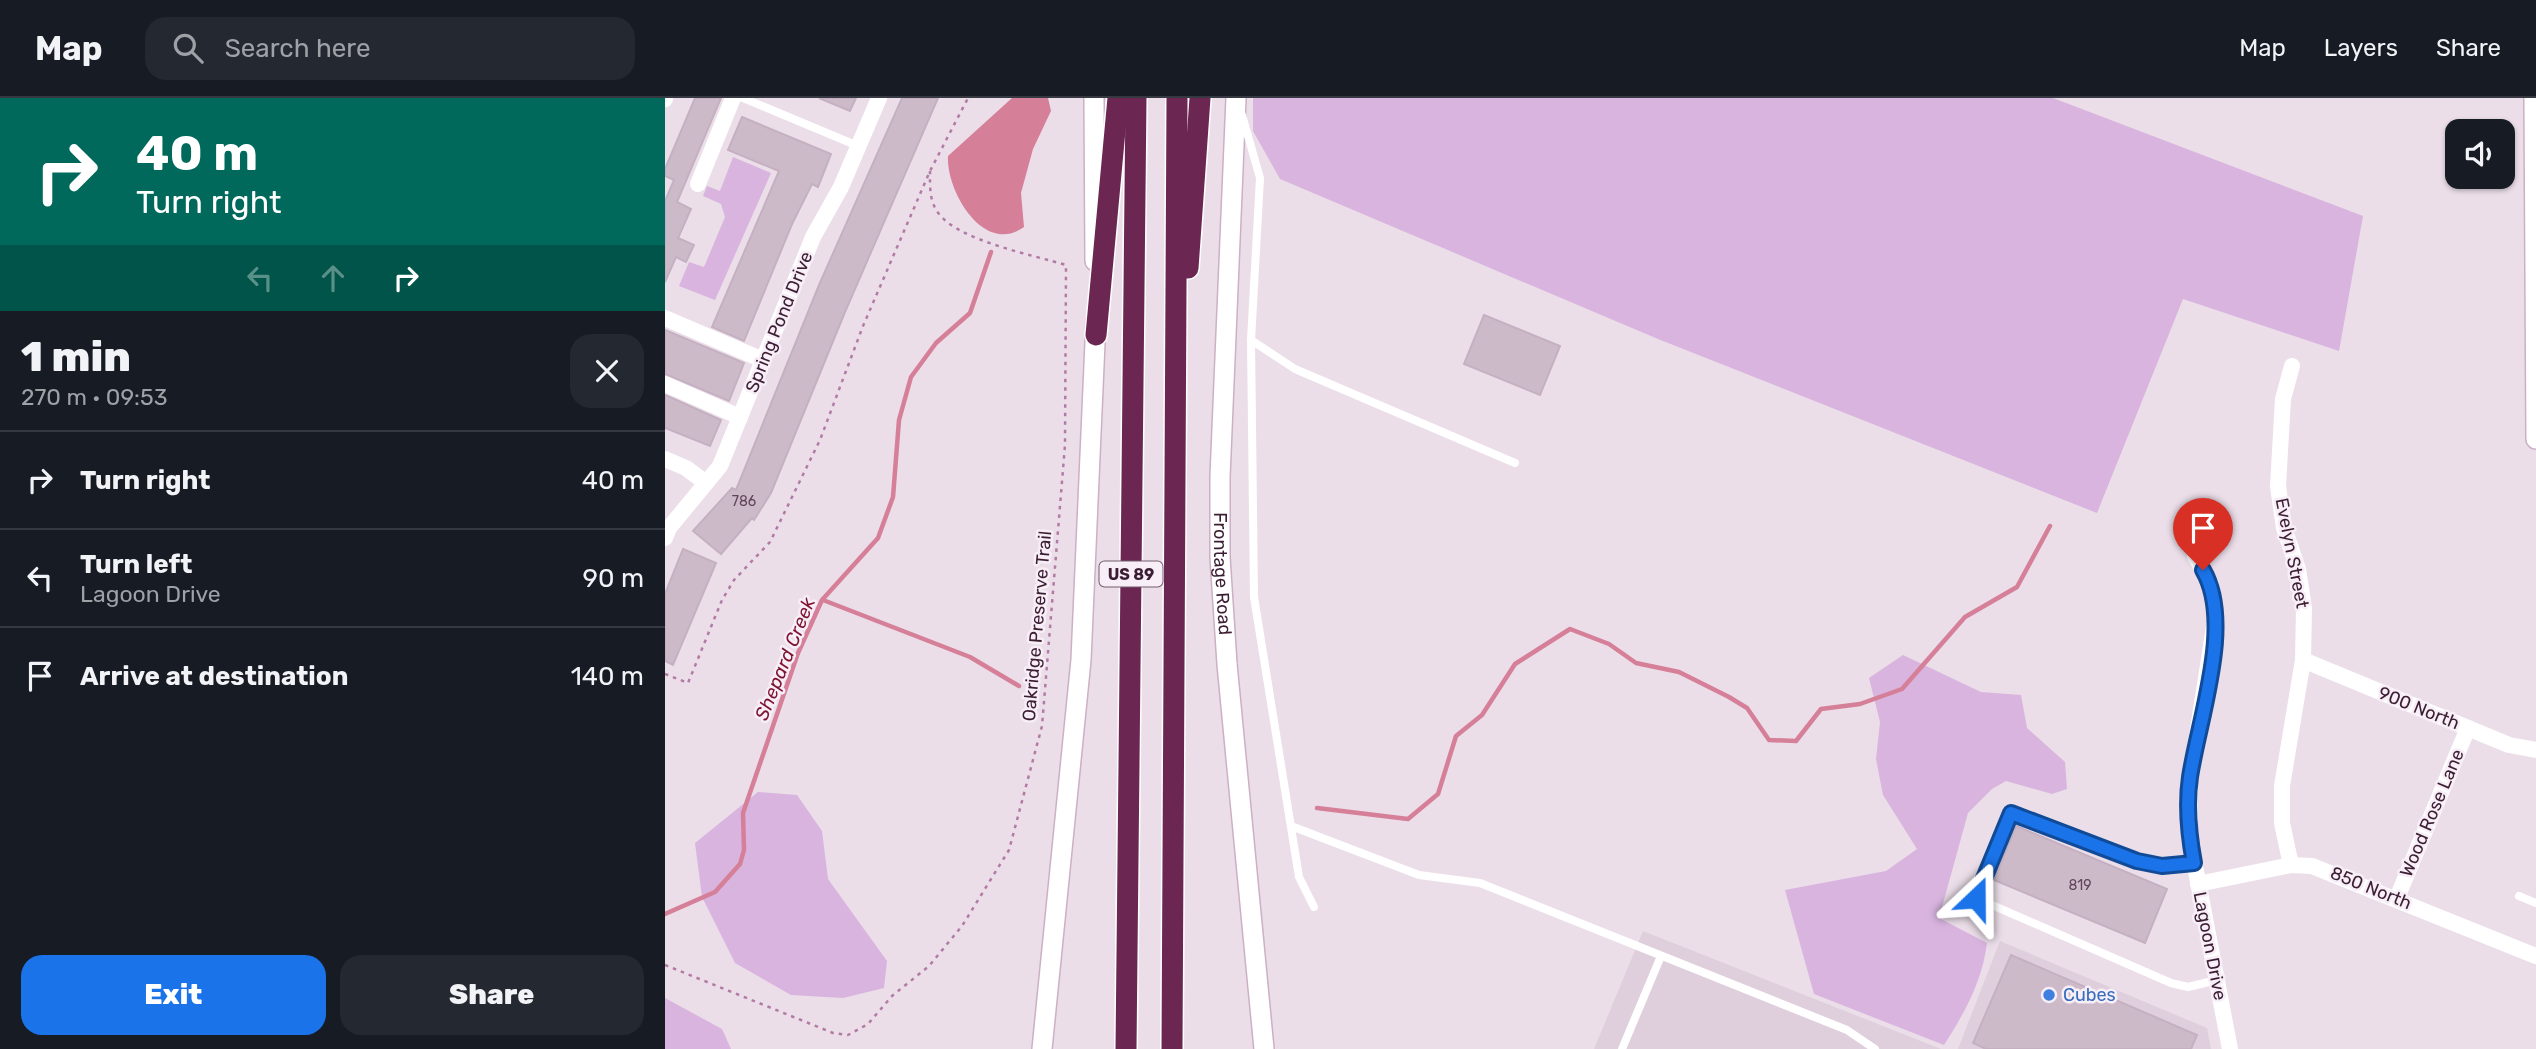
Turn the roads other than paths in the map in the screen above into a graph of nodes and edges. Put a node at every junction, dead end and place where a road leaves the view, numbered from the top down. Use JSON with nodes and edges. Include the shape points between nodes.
{"nodes":[{"id":1,"x":733,"y":98,"type":"edge"},
{"id":2,"x":743,"y":98,"type":"edge"},
{"id":3,"x":879,"y":98,"type":"edge"},
{"id":4,"x":1094,"y":98,"type":"edge"},
{"id":5,"x":1118,"y":98,"type":"edge"},
{"id":6,"x":1136,"y":98,"type":"edge"},
{"id":7,"x":1177,"y":98,"type":"edge"},
{"id":8,"x":1200,"y":98,"type":"edge"},
{"id":9,"x":1237,"y":98,"type":"edge"},
{"id":10,"x":2534,"y":98,"type":"edge"},
{"id":11,"x":858,"y":146,"type":"junction"},
{"id":12,"x":698,"y":184,"type":"dead end"},
{"id":13,"x":2535,"y":299,"type":"edge"},
{"id":14,"x":665,"y":318,"type":"edge"},
{"id":15,"x":1096,"y":335,"type":"junction"},
{"id":16,"x":1251,"y":340,"type":"junction"},
{"id":17,"x":763,"y":360,"type":"junction"},
{"id":18,"x":2293,"y":366,"type":"dead end"},
{"id":19,"x":665,"y":384,"type":"edge"},
{"id":20,"x":740,"y":417,"type":"junction"},
{"id":21,"x":2536,"y":439,"type":"edge"},
{"id":22,"x":665,"y":459,"type":"edge"},
{"id":23,"x":1515,"y":463,"type":"dead end"},
{"id":24,"x":1174,"y":473,"type":"junction"},
{"id":25,"x":706,"y":483,"type":"junction"},
{"id":26,"x":666,"y":531,"type":"edge"},
{"id":27,"x":2195,"y":556,"type":"dead end"},
{"id":28,"x":2303,"y":660,"type":"junction"},
{"id":29,"x":2468,"y":728,"type":"junction"},
{"id":30,"x":2536,"y":750,"type":"edge"},
{"id":31,"x":1291,"y":826,"type":"junction"},
{"id":32,"x":2194,"y":863,"type":"junction"},
{"id":33,"x":2291,"y":865,"type":"junction"},
{"id":34,"x":2198,"y":884,"type":"junction"},
{"id":35,"x":2519,"y":896,"type":"dead end"},
{"id":36,"x":2397,"y":898,"type":"junction"},
{"id":37,"x":2536,"y":903,"type":"edge"},
{"id":38,"x":1314,"y":907,"type":"dead end"},
{"id":39,"x":1661,"y":956,"type":"junction"},
{"id":40,"x":2536,"y":956,"type":"edge"},
{"id":41,"x":2217,"y":980,"type":"junction"},
{"id":42,"x":1042,"y":1049,"type":"edge"},
{"id":43,"x":1126,"y":1049,"type":"edge"},
{"id":44,"x":1172,"y":1049,"type":"edge"},
{"id":45,"x":1264,"y":1049,"type":"edge"},
{"id":46,"x":1622,"y":1049,"type":"edge"},
{"id":47,"x":1875,"y":1049,"type":"edge"},
{"id":48,"x":2230,"y":1049,"type":"edge"}],
"edges":[{"from":1,"to":12,"type":"street"},
{"from":2,"to":11,"type":"lane"},
{"from":3,"to":11,"type":"street","name":"Spring Pond Drive"},
{"from":4,"to":15,"type":"main road"},
{"from":5,"to":15,"type":"highway"},
{"from":6,"to":43,"type":"highway","number":"US 89"},
{"from":7,"to":24,"type":"highway","number":"US 89"},
{"from":8,"to":24,"type":"highway"},
{"from":9,"to":16,"type":"lane","via":[[1260,178]]},
{"from":9,"to":45,"type":"main road","name":"Frontage Road","via":[[1220,557]]},
{"from":10,"to":13,"type":"main road"},
{"from":11,"to":17,"type":"street","name":"Spring Pond Drive","via":[[813,237]]},
{"from":13,"to":21,"type":"main road"},
{"from":14,"to":17,"type":"street"},
{"from":15,"to":42,"type":"main road","via":[[1081,660]]},
{"from":16,"to":23,"type":"lane","via":[[1295,369]]},
{"from":16,"to":31,"type":"lane","via":[[1254,597]]},
{"from":17,"to":20,"type":"street","name":"Spring Pond Drive"},
{"from":18,"to":28,"type":"street","name":"Evelyn Street","via":[[2283,399],[2278,486],[2304,608]]},
{"from":19,"to":20,"type":"street"},
{"from":20,"to":25,"type":"street","name":"Spring Pond Drive","via":[[720,466]]},
{"from":22,"to":25,"type":"street"},
{"from":24,"to":44,"type":"highway","number":"US 89"},
{"from":25,"to":26,"type":"street","name":"Spring Pond Drive"},
{"from":27,"to":32,"type":"street","name":"Lagoon Drive","via":[[2211,584],[2216,614],[2190,780]]},
{"from":28,"to":29,"type":"street","name":"900 North"},
{"from":28,"to":33,"type":"street","name":"Evelyn Street","via":[[2282,786],[2282,823]]},
{"from":29,"to":30,"type":"street","name":"900 North","via":[[2509,745]]},
{"from":29,"to":36,"type":"street","name":"Wood Rose Lane"},
{"from":31,"to":38,"type":"lane","via":[[1299,877]]},
{"from":31,"to":39,"type":"lane","via":[[1419,875],[1480,883]]},
{"from":32,"to":34,"type":"street","name":"Lagoon Drive"},
{"from":32,"to":41,"type":"lane","via":[[2162,866],[2137,861],[2011,813],[1976,898],[2171,983],[2188,987]]},
{"from":33,"to":34,"type":"street","name":"850 North"},
{"from":33,"to":36,"type":"street","name":"850 North","via":[[2329,870]]},
{"from":34,"to":41,"type":"street","name":"Lagoon Drive"},
{"from":35,"to":37,"type":"lane"},
{"from":36,"to":40,"type":"street","name":"850 North"},
{"from":39,"to":46,"type":"lane"},
{"from":39,"to":47,"type":"lane","via":[[1847,1030]]},
{"from":41,"to":48,"type":"street","name":"Lagoon Drive"}]}
